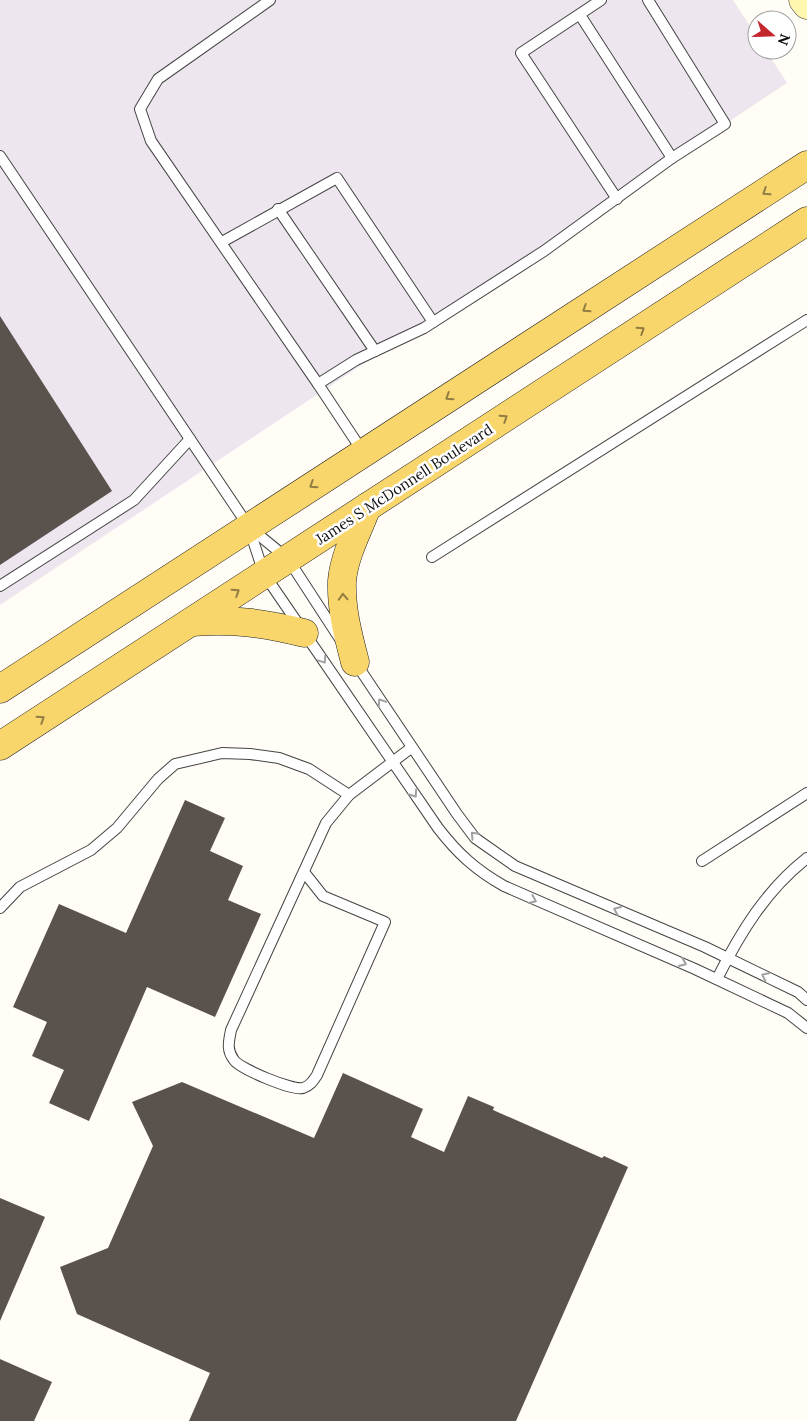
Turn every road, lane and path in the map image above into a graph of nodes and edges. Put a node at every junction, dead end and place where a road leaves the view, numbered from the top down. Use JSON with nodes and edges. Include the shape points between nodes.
{"nodes":[{"id":1,"x":270,"y":0,"type":"edge"},
{"id":2,"x":601,"y":0,"type":"edge"},
{"id":3,"x":648,"y":0,"type":"edge"},
{"id":4,"x":803,"y":0,"type":"edge"},
{"id":5,"x":807,"y":5,"type":"edge"},
{"id":6,"x":580,"y":15,"type":"junction"},
{"id":7,"x":0,"y":156,"type":"edge"},
{"id":8,"x":672,"y":158,"type":"junction"},
{"id":9,"x":807,"y":165,"type":"edge"},
{"id":10,"x":617,"y":199,"type":"junction"},
{"id":11,"x":278,"y":209,"type":"junction"},
{"id":12,"x":807,"y":222,"type":"edge"},
{"id":13,"x":222,"y":242,"type":"junction"},
{"id":14,"x":807,"y":320,"type":"edge"},
{"id":15,"x":433,"y":322,"type":"junction"},
{"id":16,"x":374,"y":351,"type":"junction"},
{"id":17,"x":318,"y":384,"type":"junction"},
{"id":18,"x":190,"y":439,"type":"junction"},
{"id":19,"x":363,"y":453,"type":"junction"},
{"id":20,"x":367,"y":507,"type":"junction"},
{"id":21,"x":249,"y":527,"type":"junction"},
{"id":22,"x":432,"y":557,"type":"dead end"},
{"id":23,"x":288,"y":559,"type":"junction"},
{"id":24,"x":264,"y":574,"type":"junction"},
{"id":25,"x":0,"y":586,"type":"edge"},
{"id":26,"x":191,"y":622,"type":"junction"},
{"id":27,"x":304,"y":634,"type":"junction"},
{"id":28,"x":355,"y":662,"type":"junction"},
{"id":29,"x":0,"y":689,"type":"edge"},
{"id":30,"x":0,"y":746,"type":"edge"},
{"id":31,"x":411,"y":748,"type":"junction"},
{"id":32,"x":392,"y":761,"type":"junction"},
{"id":33,"x":807,"y":793,"type":"edge"},
{"id":34,"x":349,"y":795,"type":"junction"},
{"id":35,"x":807,"y":858,"type":"edge"},
{"id":36,"x":702,"y":861,"type":"dead end"},
{"id":37,"x":304,"y":872,"type":"junction"},
{"id":38,"x":0,"y":908,"type":"edge"},
{"id":39,"x":727,"y":958,"type":"junction"},
{"id":40,"x":717,"y":979,"type":"junction"},
{"id":41,"x":807,"y":1000,"type":"edge"},
{"id":42,"x":807,"y":1028,"type":"edge"}],
"edges":[{"from":1,"to":13,"type":"lane","via":[[158,79],[140,108],[151,141]]},
{"from":2,"to":6,"type":"lane"},
{"from":3,"to":8,"type":"lane","via":[[725,124]]},
{"from":4,"to":5,"type":"street"},
{"from":6,"to":8,"type":"lane"},
{"from":6,"to":10,"type":"lane","via":[[521,53]]},
{"from":7,"to":18,"type":"lane"},
{"from":8,"to":10,"type":"lane"},
{"from":9,"to":19,"type":"main road","one_way":true},
{"from":10,"to":15,"type":"lane","via":[[544,251]]},
{"from":11,"to":13,"type":"lane"},
{"from":11,"to":15,"type":"lane","via":[[337,178]]},
{"from":11,"to":16,"type":"lane"},
{"from":20,"to":12,"type":"main road","name":"James S McDonnell Boulevard","one_way":true},
{"from":13,"to":17,"type":"lane"},
{"from":14,"to":22,"type":"lane"},
{"from":15,"to":16,"type":"lane"},
{"from":16,"to":17,"type":"lane"},
{"from":17,"to":19,"type":"lane"},
{"from":18,"to":21,"type":"lane"},
{"from":18,"to":25,"type":"lane","via":[[134,500]]},
{"from":19,"to":21,"type":"main road","one_way":true},
{"from":20,"to":23,"type":"main road","name":"James S McDonnell Boulevard"},
{"from":28,"to":20,"type":"main road","one_way":true,"via":[[345,622],[342,580]]},
{"from":21,"to":23,"type":"lane"},
{"from":21,"to":24,"type":"lane"},
{"from":21,"to":29,"type":"main road"},
{"from":23,"to":24,"type":"main road","name":"James S McDonnell Boulevard"},
{"from":23,"to":28,"type":"lane"},
{"from":26,"to":24,"type":"main road","name":"James S McDonnell Boulevard","one_way":true},
{"from":24,"to":27,"type":"lane"},
{"from":26,"to":27,"type":"main road","via":[[238,620]]},
{"from":30,"to":26,"type":"main road","name":"James S McDonnell Boulevard","one_way":true},
{"from":27,"to":32,"type":"lane","one_way":true},
{"from":31,"to":28,"type":"lane","one_way":true},
{"from":31,"to":32,"type":"lane"},
{"from":39,"to":31,"type":"lane","one_way":true,"via":[[536,876],[498,855],[475,838]]},
{"from":32,"to":34,"type":"lane"},
{"from":32,"to":40,"type":"lane","one_way":true,"via":[[459,855],[484,875],[526,897]]},
{"from":33,"to":36,"type":"lane"},
{"from":34,"to":37,"type":"lane","via":[[326,823]]},
{"from":34,"to":38,"type":"lane","via":[[309,769],[279,758],[222,753],[174,764],[117,828],[91,850],[20,887]]},
{"from":35,"to":39,"type":"lane","via":[[765,899]]},
{"from":37,"to":37,"type":"lane","via":[[323,896],[385,922],[317,1075],[310,1085],[301,1089],[243,1067],[234,1061],[228,1048],[231,1030]]},
{"from":39,"to":40,"type":"lane"},
{"from":41,"to":39,"type":"lane","one_way":true,"via":[[798,992]]},
{"from":40,"to":42,"type":"lane","via":[[788,1014]]}]}
